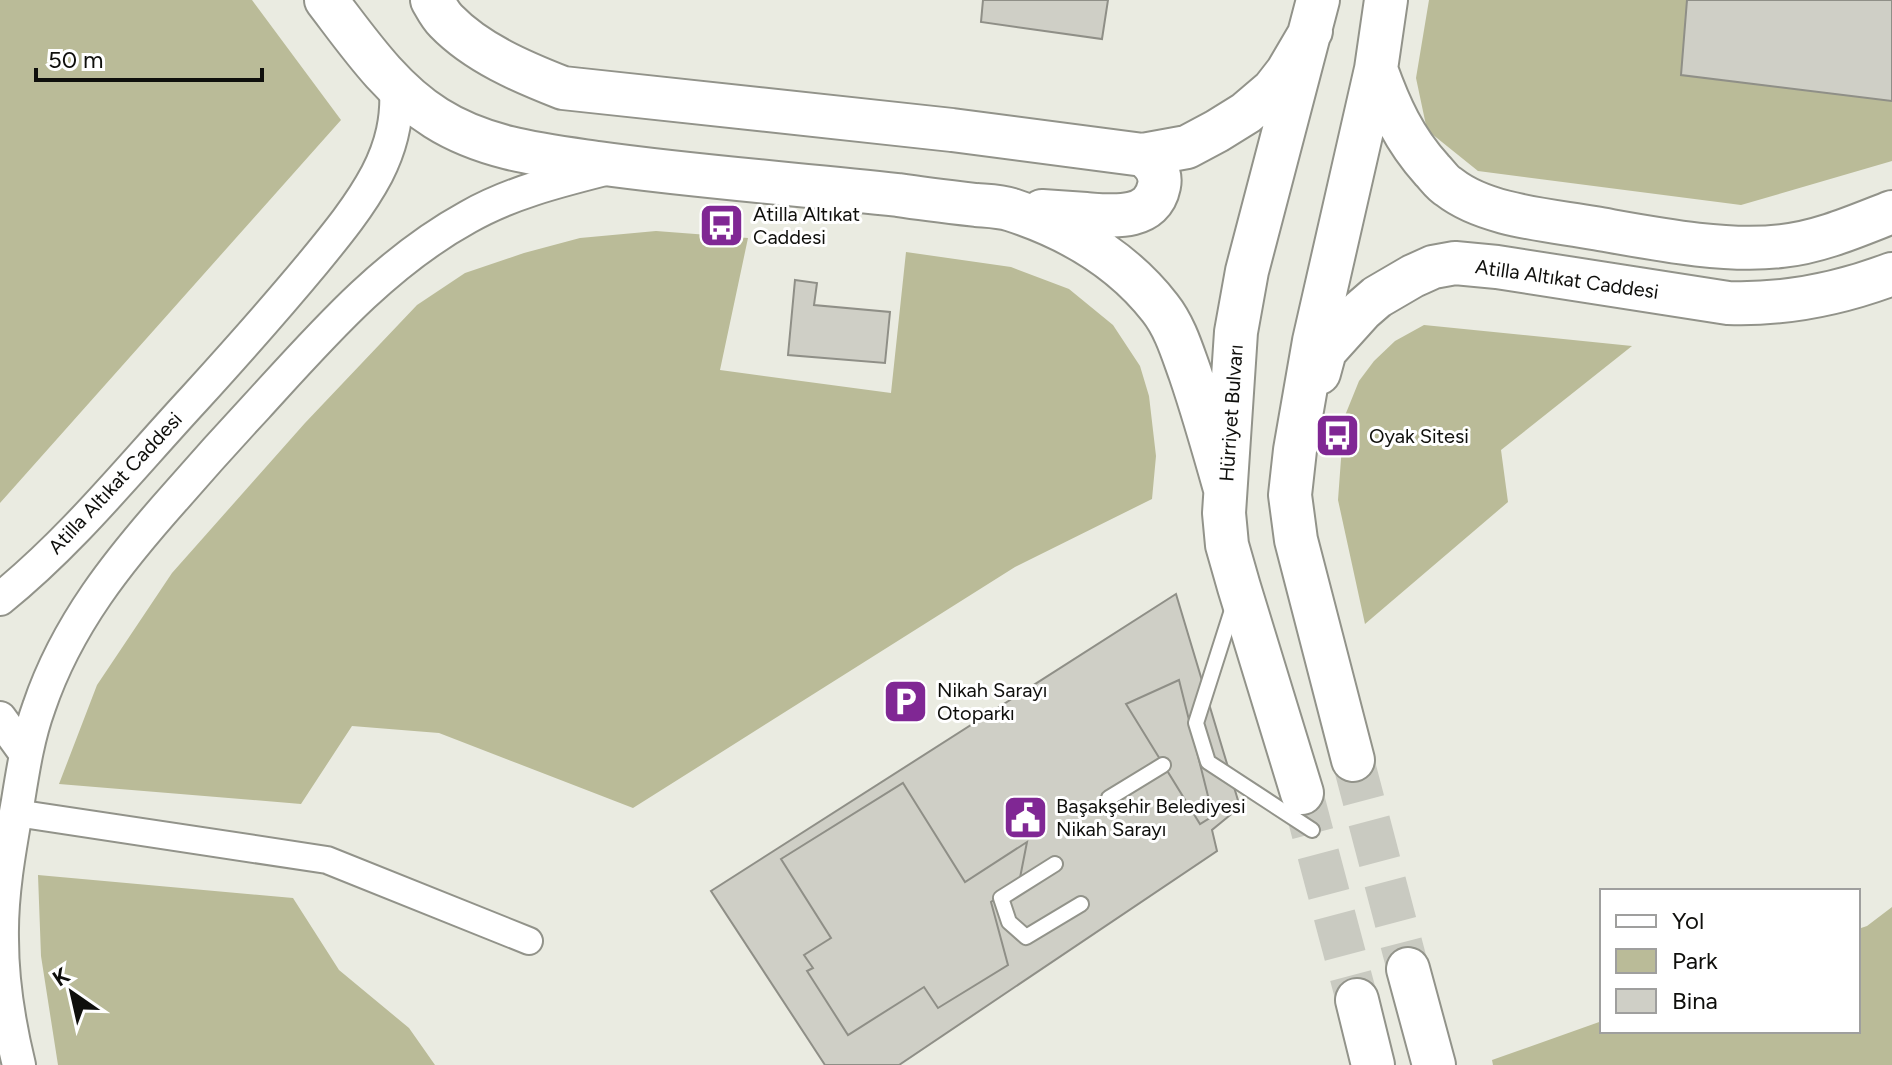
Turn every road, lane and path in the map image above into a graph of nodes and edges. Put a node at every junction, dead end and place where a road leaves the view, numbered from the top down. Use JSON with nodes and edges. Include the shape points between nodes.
{"nodes":[{"id":1,"x":326,"y":0,"type":"edge"},
{"id":2,"x":432,"y":0,"type":"edge"},
{"id":3,"x":1386,"y":0,"type":"edge"},
{"id":4,"x":1315,"y":16,"type":"edge"},
{"id":5,"x":1376,"y":69,"type":"junction"},
{"id":6,"x":396,"y":86,"type":"junction"},
{"id":7,"x":1143,"y":155,"type":"junction"},
{"id":8,"x":619,"y":166,"type":"junction"},
{"id":9,"x":1008,"y":208,"type":"junction"},
{"id":10,"x":1892,"y":212,"type":"edge"},
{"id":11,"x":1892,"y":274,"type":"edge"},
{"id":12,"x":1295,"y":450,"type":"junction"},
{"id":13,"x":1225,"y":489,"type":"junction"},
{"id":14,"x":1239,"y":587,"type":"junction"},
{"id":15,"x":0,"y":599,"type":"edge"},
{"id":16,"x":0,"y":718,"type":"edge"},
{"id":17,"x":26,"y":754,"type":"junction"},
{"id":18,"x":1353,"y":760,"type":"tunnel mouth"},
{"id":19,"x":1163,"y":765,"type":"dead end"},
{"id":20,"x":1109,"y":798,"type":"dead end"},
{"id":21,"x":1307,"y":811,"type":"joint"},
{"id":22,"x":9,"y":834,"type":"edge"},
{"id":23,"x":1055,"y":864,"type":"dead end"},
{"id":24,"x":1081,"y":904,"type":"dead end"},
{"id":25,"x":529,"y":941,"type":"dead end"},
{"id":26,"x":1408,"y":969,"type":"tunnel mouth"},
{"id":27,"x":1357,"y":1000,"type":"tunnel mouth"},
{"id":28,"x":19,"y":1065,"type":"edge"},
{"id":29,"x":1373,"y":1065,"type":"edge"},
{"id":30,"x":1434,"y":1065,"type":"edge"}],
"edges":[{"from":1,"to":6,"type":"main road"},
{"from":2,"to":7,"type":"main road","via":[[445,20],[478,47],[563,88]]},
{"from":3,"to":5,"type":"main road"},
{"from":4,"to":7,"type":"main road","via":[[1287,72],[1246,113],[1187,147]]},
{"from":4,"to":13,"type":"main road","name":"Hürriyet Bulvarı","via":[[1247,271],[1236,332]]},
{"from":5,"to":10,"type":"main road","via":[[1414,150],[1448,187],[1476,203],[1515,214],[1738,248],[1825,238]]},
{"from":5,"to":12,"type":"main road","via":[[1314,341]]},
{"from":6,"to":8,"type":"main road","via":[[434,117],[476,138]]},
{"from":6,"to":15,"type":"street","name":"Atilla Altıkat Caddesi","via":[[394,129],[355,212],[273,312],[65,540]]},
{"from":7,"to":9,"type":"main road","via":[[1160,180],[1155,200],[1136,213],[1119,217]]},
{"from":8,"to":9,"type":"main road"},
{"from":8,"to":17,"type":"street","via":[[550,183],[468,216],[362,295],[217,449],[92,600],[64,646]]},
{"from":9,"to":13,"type":"main road","via":[[1065,230],[1104,254],[1162,309],[1177,334]]},
{"from":11,"to":12,"type":"main road","name":"Atilla Altıkat Caddesi","via":[[1839,292],[1761,304],[1483,266],[1433,267],[1377,297],[1325,351]]},
{"from":12,"to":18,"type":"main road","via":[[1290,495],[1296,540]]},
{"from":13,"to":14,"type":"main road","name":"Hürriyet Bulvarı","via":[[1227,545]]},
{"from":14,"to":21,"type":"main road","name":"Hürriyet Bulvarı"},
{"from":14,"to":21,"type":"lane","via":[[1196,723],[1198,743],[1208,762]]},
{"from":16,"to":17,"type":"street"},
{"from":17,"to":22,"type":"street"},
{"from":19,"to":20,"type":"lane"},
{"from":22,"to":25,"type":"street","via":[[327,860]]},
{"from":22,"to":28,"type":"street","via":[[4,987]]},
{"from":23,"to":24,"type":"lane","via":[[1001,898],[1009,922],[1026,937]]},
{"from":26,"to":30,"type":"main road"},
{"from":27,"to":29,"type":"main road"}]}
